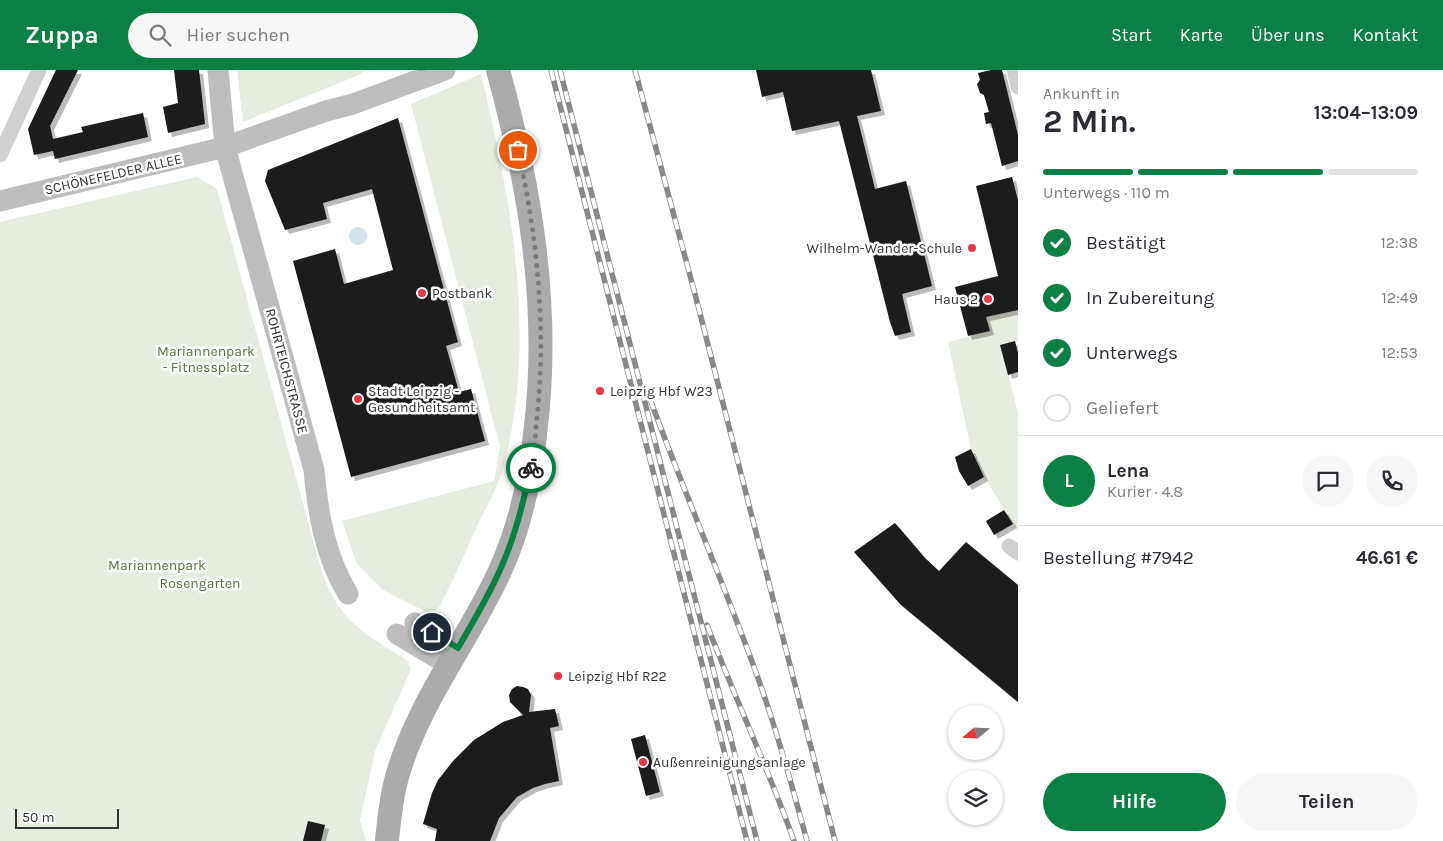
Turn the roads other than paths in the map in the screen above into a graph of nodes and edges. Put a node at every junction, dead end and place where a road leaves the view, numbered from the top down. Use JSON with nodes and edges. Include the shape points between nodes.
{"nodes":[{"id":1,"x":39,"y":70,"type":"edge"},
{"id":2,"x":218,"y":70,"type":"edge"},
{"id":3,"x":498,"y":70,"type":"edge"},
{"id":4,"x":1014,"y":70,"type":"edge"},
{"id":5,"x":432,"y":72,"type":"edge"},
{"id":6,"x":397,"y":75,"type":"edge"},
{"id":7,"x":1018,"y":87,"type":"edge"},
{"id":8,"x":226,"y":147,"type":"junction"},
{"id":9,"x":0,"y":155,"type":"edge"},
{"id":10,"x":0,"y":201,"type":"edge"},
{"id":11,"x":348,"y":594,"type":"dead end"},
{"id":12,"x":406,"y":628,"type":"dead end"},
{"id":13,"x":454,"y":656,"type":"junction"},
{"id":14,"x":387,"y":841,"type":"edge"}],
"edges":[{"from":1,"to":9,"type":"street"},
{"from":2,"to":8,"type":"main road","name":"ROHRTEICHSTRASSE"},
{"from":3,"to":13,"type":"main road","via":[[523,169],[534,235],[540,308],[540,380],[532,465],[520,515],[500,570]]},
{"from":4,"to":7,"type":"street"},
{"from":5,"to":6,"type":"main road","name":"SCHÖNEFELDER ALLEE"},
{"from":6,"to":8,"type":"main road","name":"SCHÖNEFELDER ALLEE","via":[[353,104]]},
{"from":8,"to":10,"type":"main road","name":"SCHÖNEFELDER ALLEE"},
{"from":8,"to":11,"type":"main road","name":"ROHRTEICHSTRASSE","via":[[314,470],[318,512],[328,552]]},
{"from":12,"to":13,"type":"main road"},
{"from":13,"to":14,"type":"main road","via":[[403,757],[391,800]]}]}
